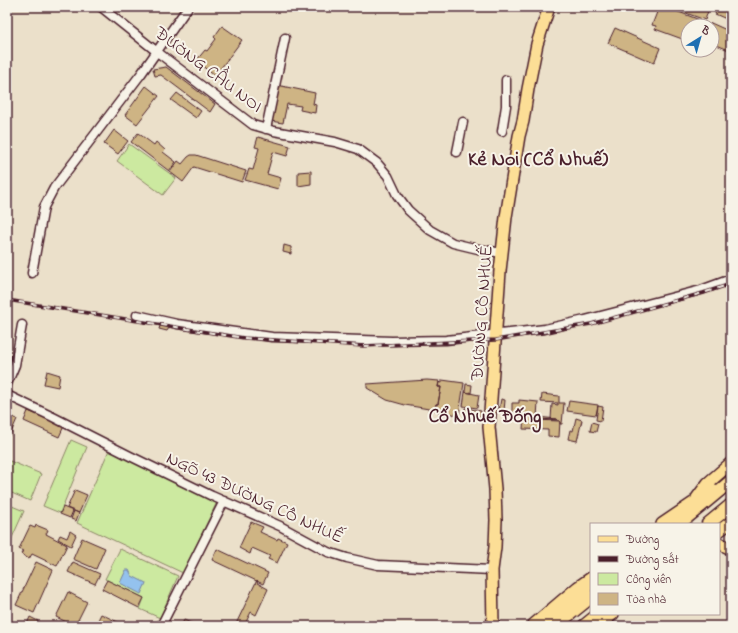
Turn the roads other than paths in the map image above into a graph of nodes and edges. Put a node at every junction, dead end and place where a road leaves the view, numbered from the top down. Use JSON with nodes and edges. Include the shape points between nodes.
{"nodes":[{"id":1,"x":101,"y":7,"type":"edge"},
{"id":2,"x":188,"y":7,"type":"edge"},
{"id":3,"x":548,"y":7,"type":"edge"},
{"id":4,"x":285,"y":38,"type":"dead end"},
{"id":5,"x":156,"y":51,"type":"junction"},
{"id":6,"x":506,"y":80,"type":"dead end"},
{"id":7,"x":463,"y":122,"type":"dead end"},
{"id":8,"x":266,"y":129,"type":"junction"},
{"id":9,"x":502,"y":132,"type":"dead end"},
{"id":10,"x":457,"y":152,"type":"dead end"},
{"id":11,"x":502,"y":253,"type":"junction"},
{"id":12,"x":32,"y":273,"type":"dead end"},
{"id":13,"x":731,"y":279,"type":"edge"},
{"id":14,"x":137,"y":316,"type":"dead end"},
{"id":15,"x":22,"y":325,"type":"dead end"},
{"id":16,"x":496,"y":334,"type":"junction"},
{"id":17,"x":7,"y":384,"type":"edge"},
{"id":18,"x":7,"y":395,"type":"edge"},
{"id":19,"x":731,"y":463,"type":"edge"},
{"id":20,"x":731,"y":477,"type":"edge"},
{"id":21,"x":731,"y":481,"type":"edge"},
{"id":22,"x":224,"y":501,"type":"junction"},
{"id":23,"x":696,"y":501,"type":"junction"},
{"id":24,"x":731,"y":506,"type":"edge"},
{"id":25,"x":731,"y":522,"type":"edge"},
{"id":26,"x":663,"y":523,"type":"edge"},
{"id":27,"x":680,"y":523,"type":"edge"},
{"id":28,"x":709,"y":523,"type":"edge"},
{"id":29,"x":713,"y":523,"type":"edge"},
{"id":30,"x":720,"y":531,"type":"edge"},
{"id":31,"x":720,"y":544,"type":"edge"},
{"id":32,"x":731,"y":550,"type":"edge"},
{"id":33,"x":492,"y":570,"type":"junction"},
{"id":34,"x":590,"y":580,"type":"edge"},
{"id":35,"x":590,"y":581,"type":"edge"},
{"id":36,"x":590,"y":598,"type":"edge"},
{"id":37,"x":598,"y":615,"type":"edge"},
{"id":38,"x":612,"y":615,"type":"edge"},
{"id":39,"x":162,"y":626,"type":"edge"},
{"id":40,"x":492,"y":626,"type":"edge"},
{"id":41,"x":532,"y":626,"type":"edge"},
{"id":42,"x":545,"y":626,"type":"edge"},
{"id":43,"x":555,"y":626,"type":"edge"},
{"id":44,"x":584,"y":626,"type":"edge"},
{"id":45,"x":598,"y":626,"type":"edge"}],
"edges":[{"from":1,"to":5,"type":"street","name":"ĐƯỜNG CẦU NOI"},
{"from":2,"to":5,"type":"street"},
{"from":3,"to":11,"type":"main road","name":"ĐƯỜNG CỔ NHUẾ","via":[[537,44],[519,136]]},
{"from":4,"to":8,"type":"street"},
{"from":5,"to":8,"type":"street","name":"ĐƯỜNG CẦU NOI","via":[[253,125]]},
{"from":5,"to":12,"type":"street","via":[[54,188],[44,207]]},
{"from":6,"to":9,"type":"street"},
{"from":7,"to":10,"type":"street"},
{"from":8,"to":11,"type":"street","name":"ĐƯỜNG CẦU NOI","via":[[358,149],[377,163],[388,176],[408,210],[430,230],[453,243]]},
{"from":11,"to":16,"type":"main road","name":"ĐƯỜNG CỔ NHUẾ"},
{"from":13,"to":16,"type":"street","via":[[701,290],[585,320],[545,329]]},
{"from":14,"to":16,"type":"street","via":[[266,338],[392,341],[446,340]]},
{"from":15,"to":17,"type":"street","via":[[15,365]]},
{"from":16,"to":33,"type":"main road","name":"ĐƯỜNG CỔ NHUẾ","via":[[489,427],[496,520]]},
{"from":18,"to":22,"type":"street","name":"NGÕ 43 ĐƯỜNG CỔ NHUẾ"},
{"from":19,"to":23,"type":"main road","via":[[708,483]]},
{"from":20,"to":23,"type":"main road"},
{"from":21,"to":27,"type":"highway"},
{"from":22,"to":33,"type":"street","name":"NGÕ 43 ĐƯỜNG CỔ NHUẾ","via":[[285,528],[328,552],[347,558],[378,565]]},
{"from":22,"to":39,"type":"street"},
{"from":23,"to":26,"type":"main road"},
{"from":24,"to":28,"type":"highway"},
{"from":24,"to":29,"type":"main road"},
{"from":25,"to":30,"type":"main road"},
{"from":31,"to":32,"type":"main road"},
{"from":33,"to":40,"type":"main road","name":"ĐƯỜNG CỔ NHUẾ"},
{"from":34,"to":41,"type":"main road"},
{"from":35,"to":42,"type":"main road","via":[[584,592]]},
{"from":36,"to":43,"type":"highway"},
{"from":37,"to":44,"type":"highway"},
{"from":38,"to":45,"type":"main road"}]}
